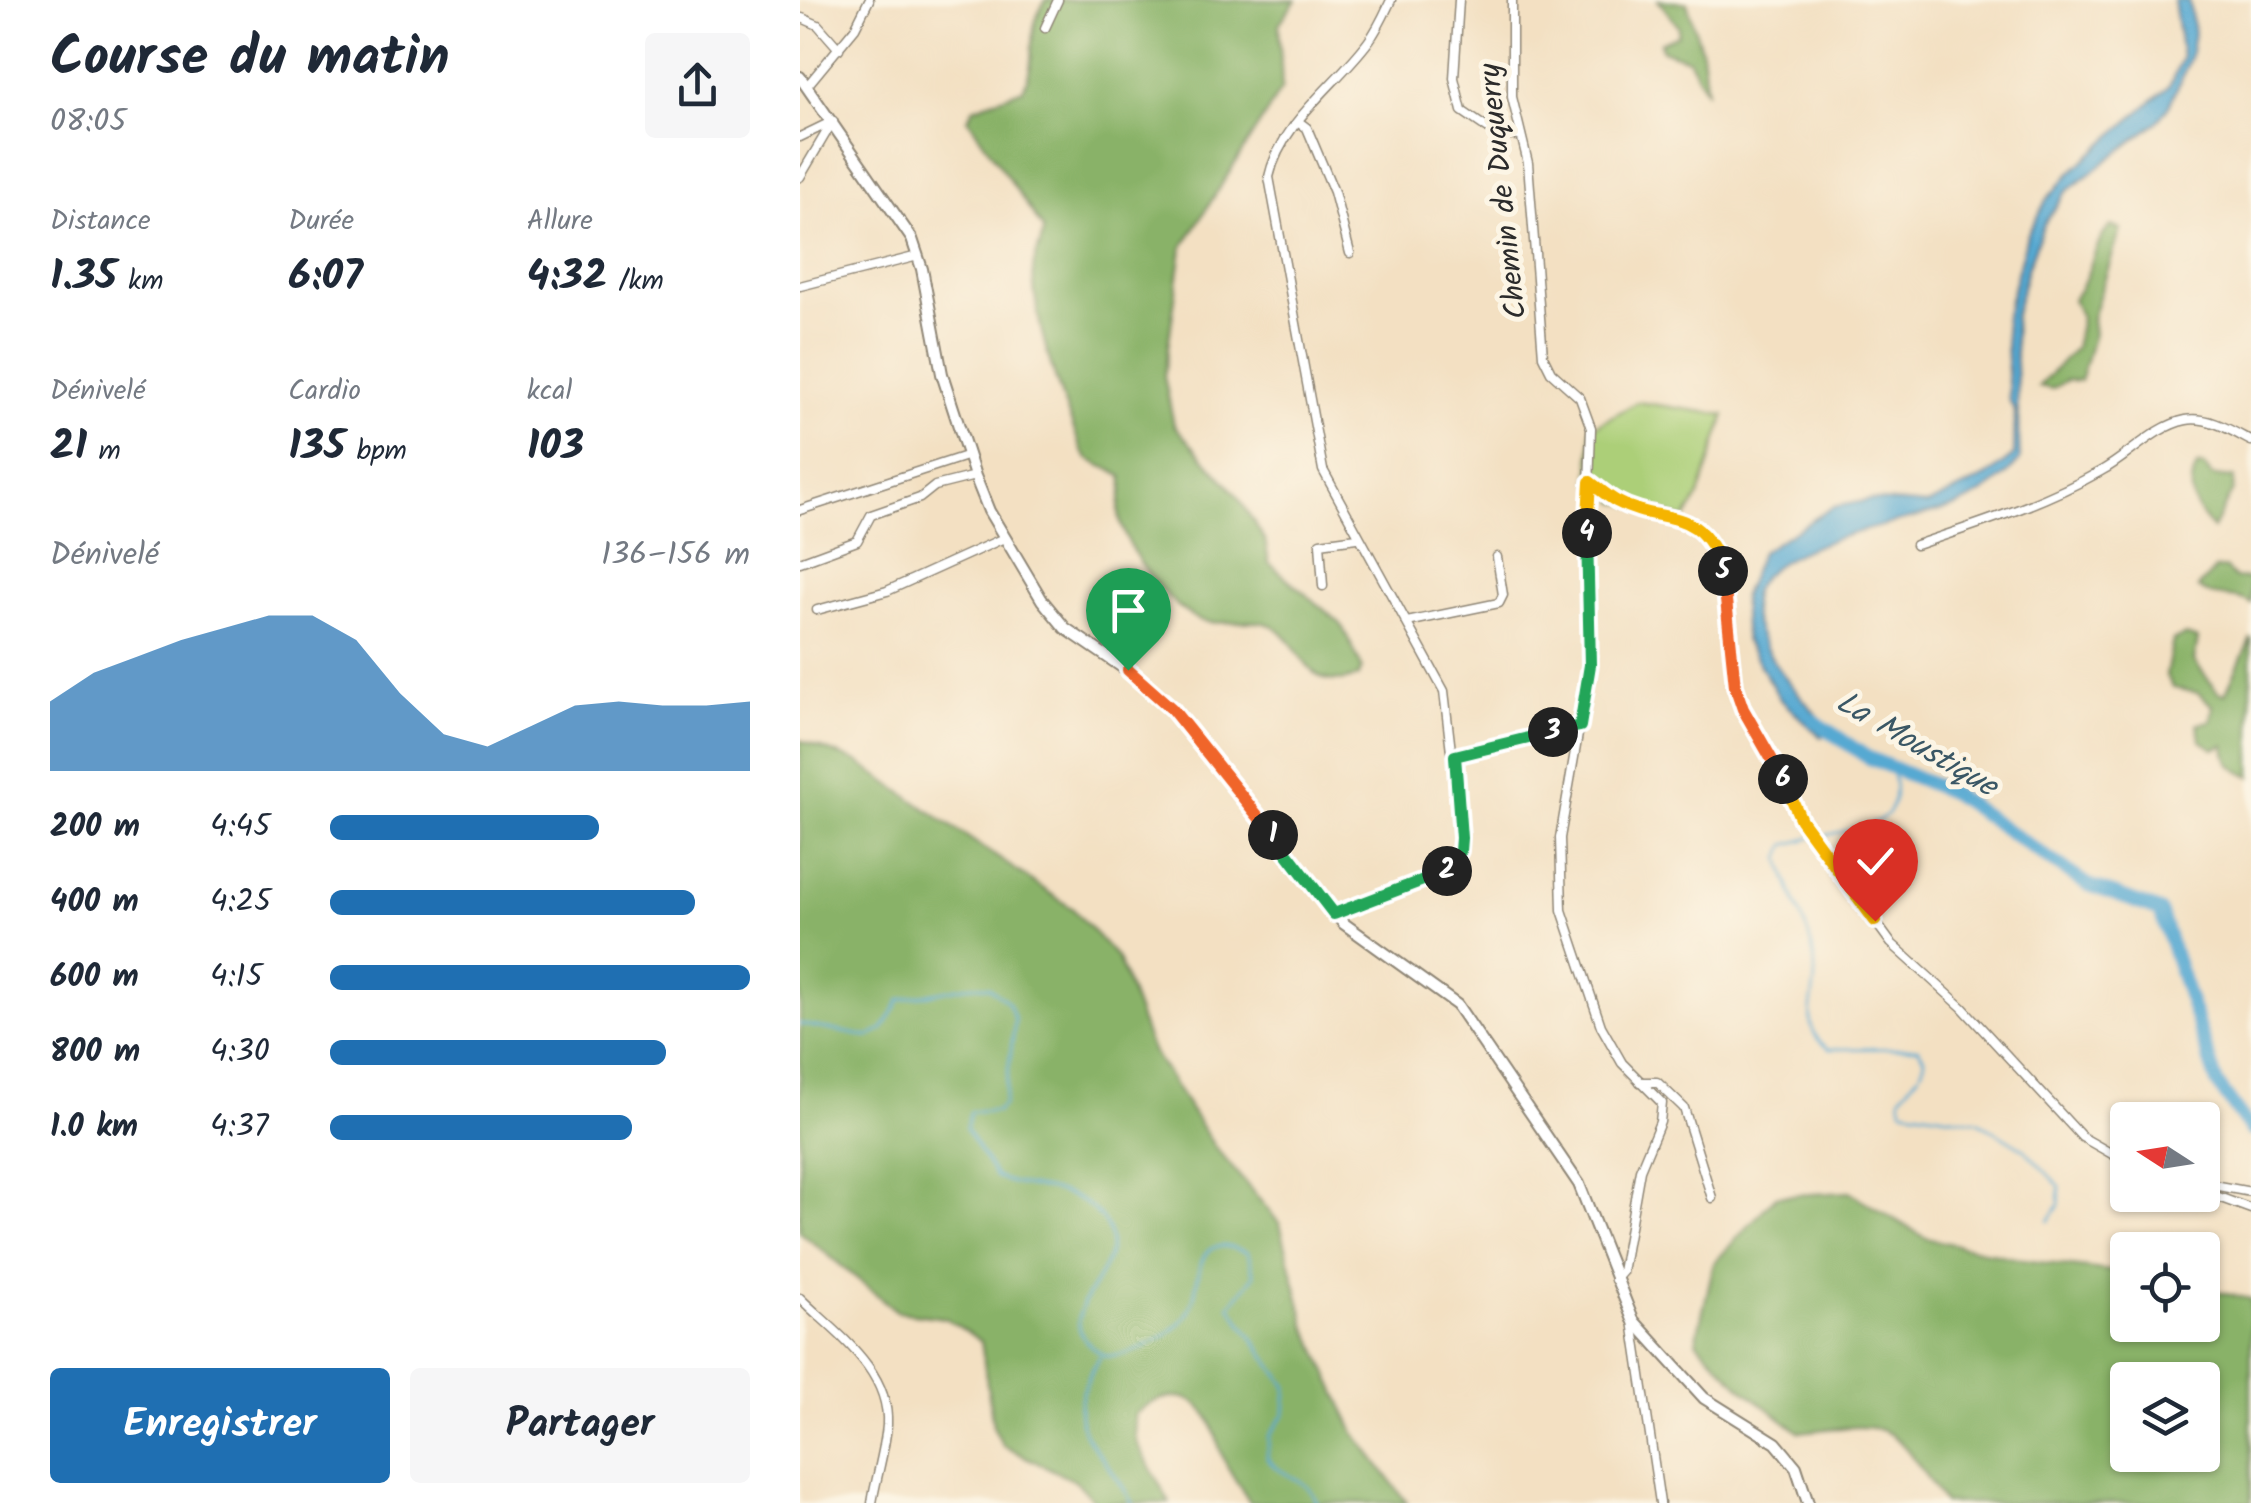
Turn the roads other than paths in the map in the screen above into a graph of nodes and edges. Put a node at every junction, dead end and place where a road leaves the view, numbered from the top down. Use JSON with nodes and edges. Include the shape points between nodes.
{"nodes":[{"id":1,"x":1058,"y":0,"type":"edge"},
{"id":2,"x":1391,"y":0,"type":"edge"},
{"id":3,"x":1459,"y":0,"type":"edge"},
{"id":4,"x":1512,"y":0,"type":"edge"},
{"id":5,"x":866,"y":1,"type":"edge"},
{"id":6,"x":802,"y":18,"type":"edge"},
{"id":7,"x":1045,"y":28,"type":"dead end"},
{"id":8,"x":839,"y":49,"type":"junction"},
{"id":9,"x":804,"y":81,"type":"edge"},
{"id":10,"x":833,"y":121,"type":"junction"},
{"id":11,"x":1299,"y":122,"type":"junction"},
{"id":12,"x":1522,"y":136,"type":"junction"},
{"id":13,"x":800,"y":137,"type":"edge"},
{"id":14,"x":800,"y":177,"type":"edge"},
{"id":15,"x":1350,"y":253,"type":"dead end"},
{"id":16,"x":918,"y":256,"type":"junction"},
{"id":17,"x":800,"y":286,"type":"edge"},
{"id":18,"x":2251,"y":441,"type":"edge"},
{"id":19,"x":969,"y":455,"type":"junction"},
{"id":20,"x":975,"y":476,"type":"junction"},
{"id":21,"x":1590,"y":482,"type":"junction"},
{"id":22,"x":800,"y":510,"type":"edge"},
{"id":23,"x":1004,"y":538,"type":"junction"},
{"id":24,"x":1357,"y":538,"type":"junction"},
{"id":25,"x":1916,"y":545,"type":"dead end"},
{"id":26,"x":1497,"y":557,"type":"dead end"},
{"id":27,"x":800,"y":562,"type":"edge"},
{"id":28,"x":1323,"y":586,"type":"dead end"},
{"id":29,"x":817,"y":610,"type":"dead end"},
{"id":30,"x":1407,"y":622,"type":"junction"},
{"id":31,"x":1580,"y":726,"type":"junction"},
{"id":32,"x":1455,"y":756,"type":"junction"},
{"id":33,"x":1334,"y":914,"type":"junction"},
{"id":34,"x":1640,"y":1082,"type":"junction"},
{"id":35,"x":2110,"y":1153,"type":"edge"},
{"id":36,"x":2220,"y":1186,"type":"edge"},
{"id":37,"x":2251,"y":1192,"type":"edge"},
{"id":38,"x":1712,"y":1198,"type":"dead end"},
{"id":39,"x":2220,"y":1198,"type":"edge"},
{"id":40,"x":2251,"y":1210,"type":"edge"},
{"id":41,"x":1615,"y":1280,"type":"junction"},
{"id":42,"x":800,"y":1298,"type":"edge"},
{"id":43,"x":1633,"y":1320,"type":"junction"},
{"id":44,"x":872,"y":1503,"type":"edge"},
{"id":45,"x":1660,"y":1503,"type":"edge"},
{"id":46,"x":1808,"y":1503,"type":"edge"}],
"edges":[{"from":1,"to":7,"type":"street"},
{"from":2,"to":11,"type":"street","via":[[1366,45]]},
{"from":3,"to":12,"type":"street","via":[[1454,78],[1462,111],[1497,135]]},
{"from":4,"to":12,"type":"street","name":"Chemin de Duquerry","via":[[1512,97]]},
{"from":5,"to":8,"type":"street"},
{"from":6,"to":8,"type":"street"},
{"from":8,"to":9,"type":"street"},
{"from":9,"to":10,"type":"street"},
{"from":10,"to":13,"type":"street"},
{"from":10,"to":14,"type":"street"},
{"from":10,"to":16,"type":"street"},
{"from":11,"to":15,"type":"street","via":[[1334,192]]},
{"from":11,"to":24,"type":"street","via":[[1270,177],[1323,470]]},
{"from":12,"to":21,"type":"street","name":"Chemin de Duquerry","via":[[1544,356],[1587,408]]},
{"from":16,"to":17,"type":"street"},
{"from":16,"to":19,"type":"street","via":[[942,374]]},
{"from":18,"to":25,"type":"street","via":[[2211,421],[2188,419],[2064,490]]},
{"from":19,"to":20,"type":"street"},
{"from":19,"to":22,"type":"street"},
{"from":20,"to":23,"type":"street"},
{"from":20,"to":27,"type":"street","via":[[935,486],[866,518],[856,541]]},
{"from":21,"to":31,"type":"street","name":"Chemin de Duquerry","via":[[1590,665]]},
{"from":21,"to":35,"type":"street","via":[[1618,502],[1685,519],[1716,553],[1727,585],[1735,686],[1807,829],[1891,943],[1962,1007],[2082,1137]]},
{"from":23,"to":29,"type":"street","via":[[887,590]]},
{"from":23,"to":33,"type":"street","via":[[1055,618],[1156,692]]},
{"from":24,"to":28,"type":"street","via":[[1320,543]]},
{"from":24,"to":30,"type":"street"},
{"from":26,"to":30,"type":"street","via":[[1499,603]]},
{"from":30,"to":32,"type":"street","via":[[1444,692]]},
{"from":31,"to":32,"type":"street"},
{"from":31,"to":34,"type":"street","name":"Chemin de Duquerry","via":[[1560,838],[1562,910],[1601,1026]]},
{"from":32,"to":33,"type":"street","via":[[1461,838],[1454,865],[1422,884]]},
{"from":33,"to":41,"type":"street","via":[[1440,990],[1470,1020],[1579,1184]]},
{"from":34,"to":38,"type":"street","via":[[1657,1082],[1684,1108]]},
{"from":34,"to":41,"type":"street","name":"Chemin de Duquerry","via":[[1658,1097],[1662,1111],[1646,1148]]},
{"from":36,"to":37,"type":"street"},
{"from":39,"to":40,"type":"street"},
{"from":41,"to":43,"type":"street"},
{"from":42,"to":44,"type":"street","via":[[870,1367],[883,1392],[887,1424]]},
{"from":43,"to":45,"type":"street"},
{"from":43,"to":46,"type":"street","via":[[1704,1398],[1776,1443],[1796,1467]]}]}
